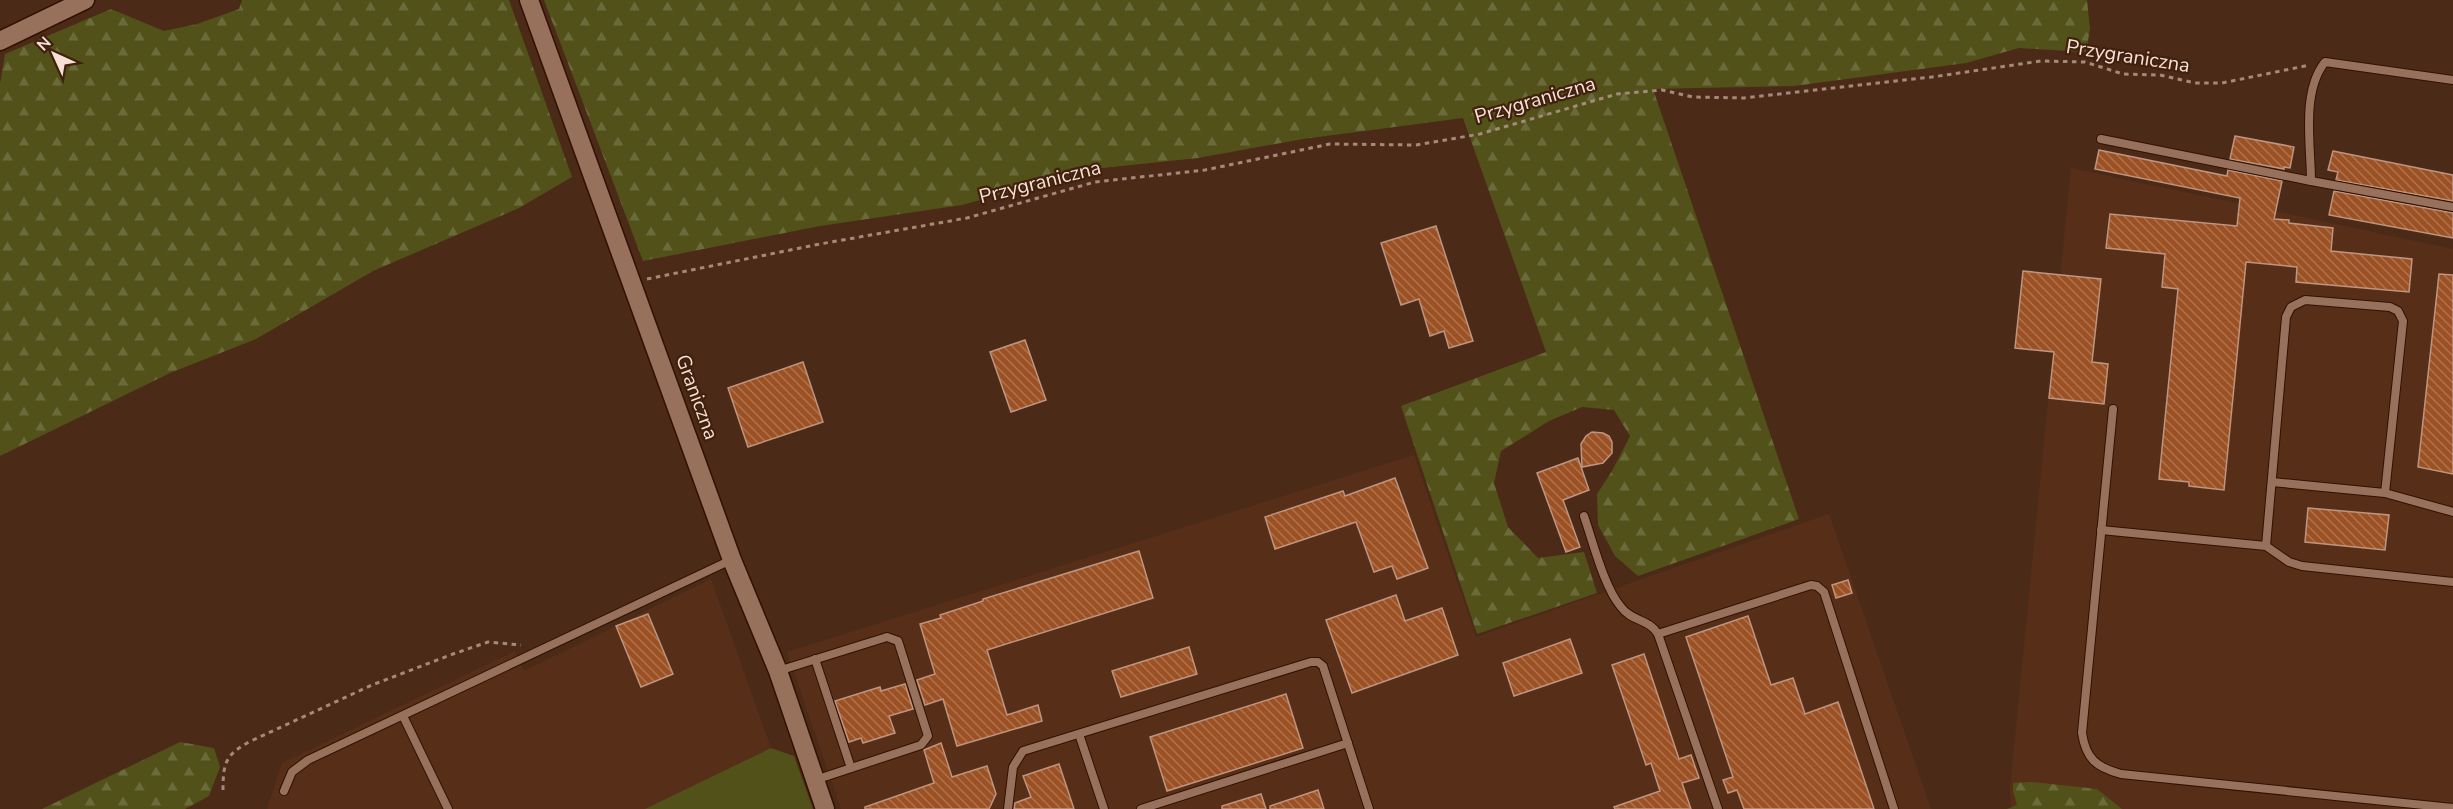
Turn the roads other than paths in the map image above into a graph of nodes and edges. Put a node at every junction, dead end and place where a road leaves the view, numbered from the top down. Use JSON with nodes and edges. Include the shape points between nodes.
{"nodes":[{"id":1,"x":85,"y":0,"type":"edge"},
{"id":2,"x":529,"y":0,"type":"edge"},
{"id":3,"x":0,"y":40,"type":"edge"},
{"id":4,"x":2453,"y":80,"type":"edge"},
{"id":5,"x":2101,"y":139,"type":"dead end"},
{"id":6,"x":2311,"y":182,"type":"junction"},
{"id":7,"x":2453,"y":207,"type":"edge"},
{"id":8,"x":2113,"y":409,"type":"dead end"},
{"id":9,"x":2272,"y":482,"type":"junction"},
{"id":10,"x":2385,"y":493,"type":"junction"},
{"id":11,"x":2453,"y":512,"type":"edge"},
{"id":12,"x":1584,"y":516,"type":"dead end"},
{"id":13,"x":2102,"y":530,"type":"junction"},
{"id":14,"x":2266,"y":546,"type":"junction"},
{"id":15,"x":732,"y":560,"type":"junction"},
{"id":16,"x":2453,"y":582,"type":"edge"},
{"id":17,"x":1658,"y":634,"type":"junction"},
{"id":18,"x":815,"y":659,"type":"junction"},
{"id":19,"x":778,"y":671,"type":"junction"},
{"id":20,"x":403,"y":716,"type":"junction"},
{"id":21,"x":1079,"y":734,"type":"junction"},
{"id":22,"x":1348,"y":743,"type":"junction"},
{"id":23,"x":851,"y":768,"type":"junction"},
{"id":24,"x":815,"y":780,"type":"junction"},
{"id":25,"x":284,"y":791,"type":"dead end"},
{"id":26,"x":2453,"y":808,"type":"edge"},
{"id":27,"x":448,"y":809,"type":"edge"},
{"id":28,"x":825,"y":809,"type":"edge"},
{"id":29,"x":1008,"y":809,"type":"edge"},
{"id":30,"x":1104,"y":809,"type":"edge"},
{"id":31,"x":1141,"y":809,"type":"edge"},
{"id":32,"x":1369,"y":809,"type":"edge"},
{"id":33,"x":1718,"y":809,"type":"edge"},
{"id":34,"x":1894,"y":809,"type":"edge"}],
"edges":[{"from":1,"to":3,"type":"street"},
{"from":2,"to":15,"type":"street","name":"Graniczna"},
{"from":4,"to":6,"type":"lane","via":[[2325,62],[2312,88]]},
{"from":5,"to":6,"type":"lane"},
{"from":6,"to":7,"type":"lane"},
{"from":8,"to":13,"type":"lane"},
{"from":9,"to":10,"type":"lane"},
{"from":9,"to":10,"type":"lane","via":[[2286,316],[2291,307],[2305,300],[2390,307],[2398,311],[2403,321]]},
{"from":9,"to":14,"type":"lane"},
{"from":10,"to":11,"type":"lane"},
{"from":12,"to":17,"type":"lane","via":[[1613,597],[1625,613],[1652,624]]},
{"from":13,"to":14,"type":"lane"},
{"from":13,"to":26,"type":"lane","via":[[2082,733],[2085,749],[2093,761],[2105,770],[2121,774]]},
{"from":14,"to":16,"type":"lane","via":[[2302,566]]},
{"from":15,"to":19,"type":"street","name":"Graniczna"},
{"from":15,"to":20,"type":"lane"},
{"from":17,"to":33,"type":"lane"},
{"from":17,"to":34,"type":"lane","via":[[1811,585],[1821,588]]},
{"from":18,"to":19,"type":"lane"},
{"from":18,"to":23,"type":"lane"},
{"from":18,"to":23,"type":"lane","via":[[887,637],[897,641],[927,739],[921,746]]},
{"from":19,"to":24,"type":"street","name":"Graniczna"},
{"from":20,"to":25,"type":"lane","via":[[300,764]]},
{"from":20,"to":27,"type":"lane"},
{"from":21,"to":22,"type":"lane","via":[[1318,662],[1323,666]]},
{"from":21,"to":29,"type":"lane","via":[[1023,751],[1018,756]]},
{"from":21,"to":30,"type":"lane"},
{"from":22,"to":31,"type":"lane"},
{"from":22,"to":32,"type":"lane"},
{"from":23,"to":24,"type":"lane"},
{"from":24,"to":28,"type":"street","name":"Graniczna"}]}
